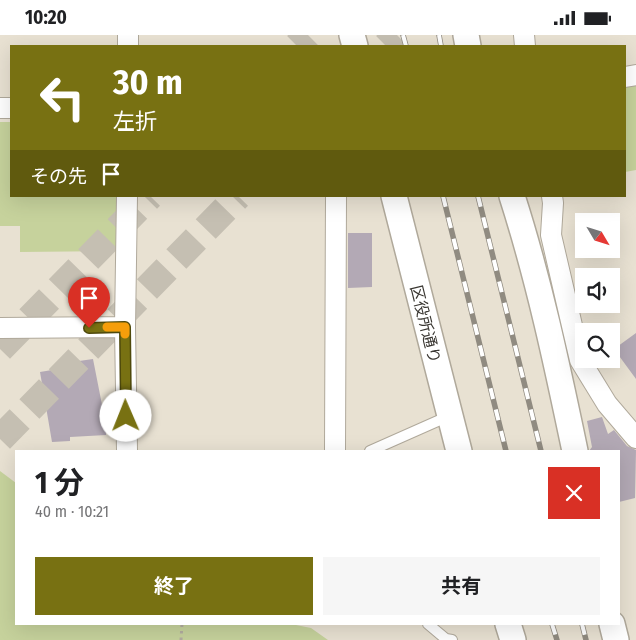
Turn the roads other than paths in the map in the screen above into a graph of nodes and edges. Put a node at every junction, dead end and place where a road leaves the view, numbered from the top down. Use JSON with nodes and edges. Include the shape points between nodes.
{"nodes":[{"id":1,"x":127,"y":197,"type":"edge"},
{"id":2,"x":336,"y":197,"type":"edge"},
{"id":3,"x":394,"y":197,"type":"edge"},
{"id":4,"x":512,"y":197,"type":"edge"},
{"id":5,"x":552,"y":197,"type":"edge"},
{"id":6,"x":551,"y":235,"type":"junction"},
{"id":7,"x":528,"y":245,"type":"junction"},
{"id":8,"x":125,"y":327,"type":"junction"},
{"id":9,"x":0,"y":328,"type":"edge"},
{"id":10,"x":449,"y":416,"type":"junction"},
{"id":11,"x":636,"y":438,"type":"edge"},
{"id":12,"x":127,"y":450,"type":"edge"},
{"id":13,"x":335,"y":450,"type":"edge"},
{"id":14,"x":372,"y":450,"type":"edge"},
{"id":15,"x":459,"y":450,"type":"edge"},
{"id":16,"x":575,"y":450,"type":"edge"},
{"id":17,"x":429,"y":625,"type":"edge"},
{"id":18,"x":508,"y":625,"type":"edge"},
{"id":19,"x":612,"y":625,"type":"edge"},
{"id":20,"x":452,"y":640,"type":"edge"},
{"id":21,"x":513,"y":640,"type":"edge"},
{"id":22,"x":616,"y":640,"type":"edge"}],
"edges":[{"from":1,"to":8,"type":"street"},
{"from":2,"to":13,"type":"street"},
{"from":3,"to":10,"type":"street","name":"区役所通り"},
{"from":4,"to":7,"type":"street"},
{"from":5,"to":6,"type":"street"},
{"from":6,"to":7,"type":"street"},
{"from":6,"to":11,"type":"street","via":[[580,360],[607,404]]},
{"from":7,"to":16,"type":"street"},
{"from":8,"to":9,"type":"street"},
{"from":8,"to":12,"type":"street"},
{"from":10,"to":14,"type":"lane"},
{"from":10,"to":15,"type":"street","name":"区役所通り"},
{"from":17,"to":20,"type":"lane"},
{"from":18,"to":21,"type":"street"},
{"from":19,"to":22,"type":"street"}]}
